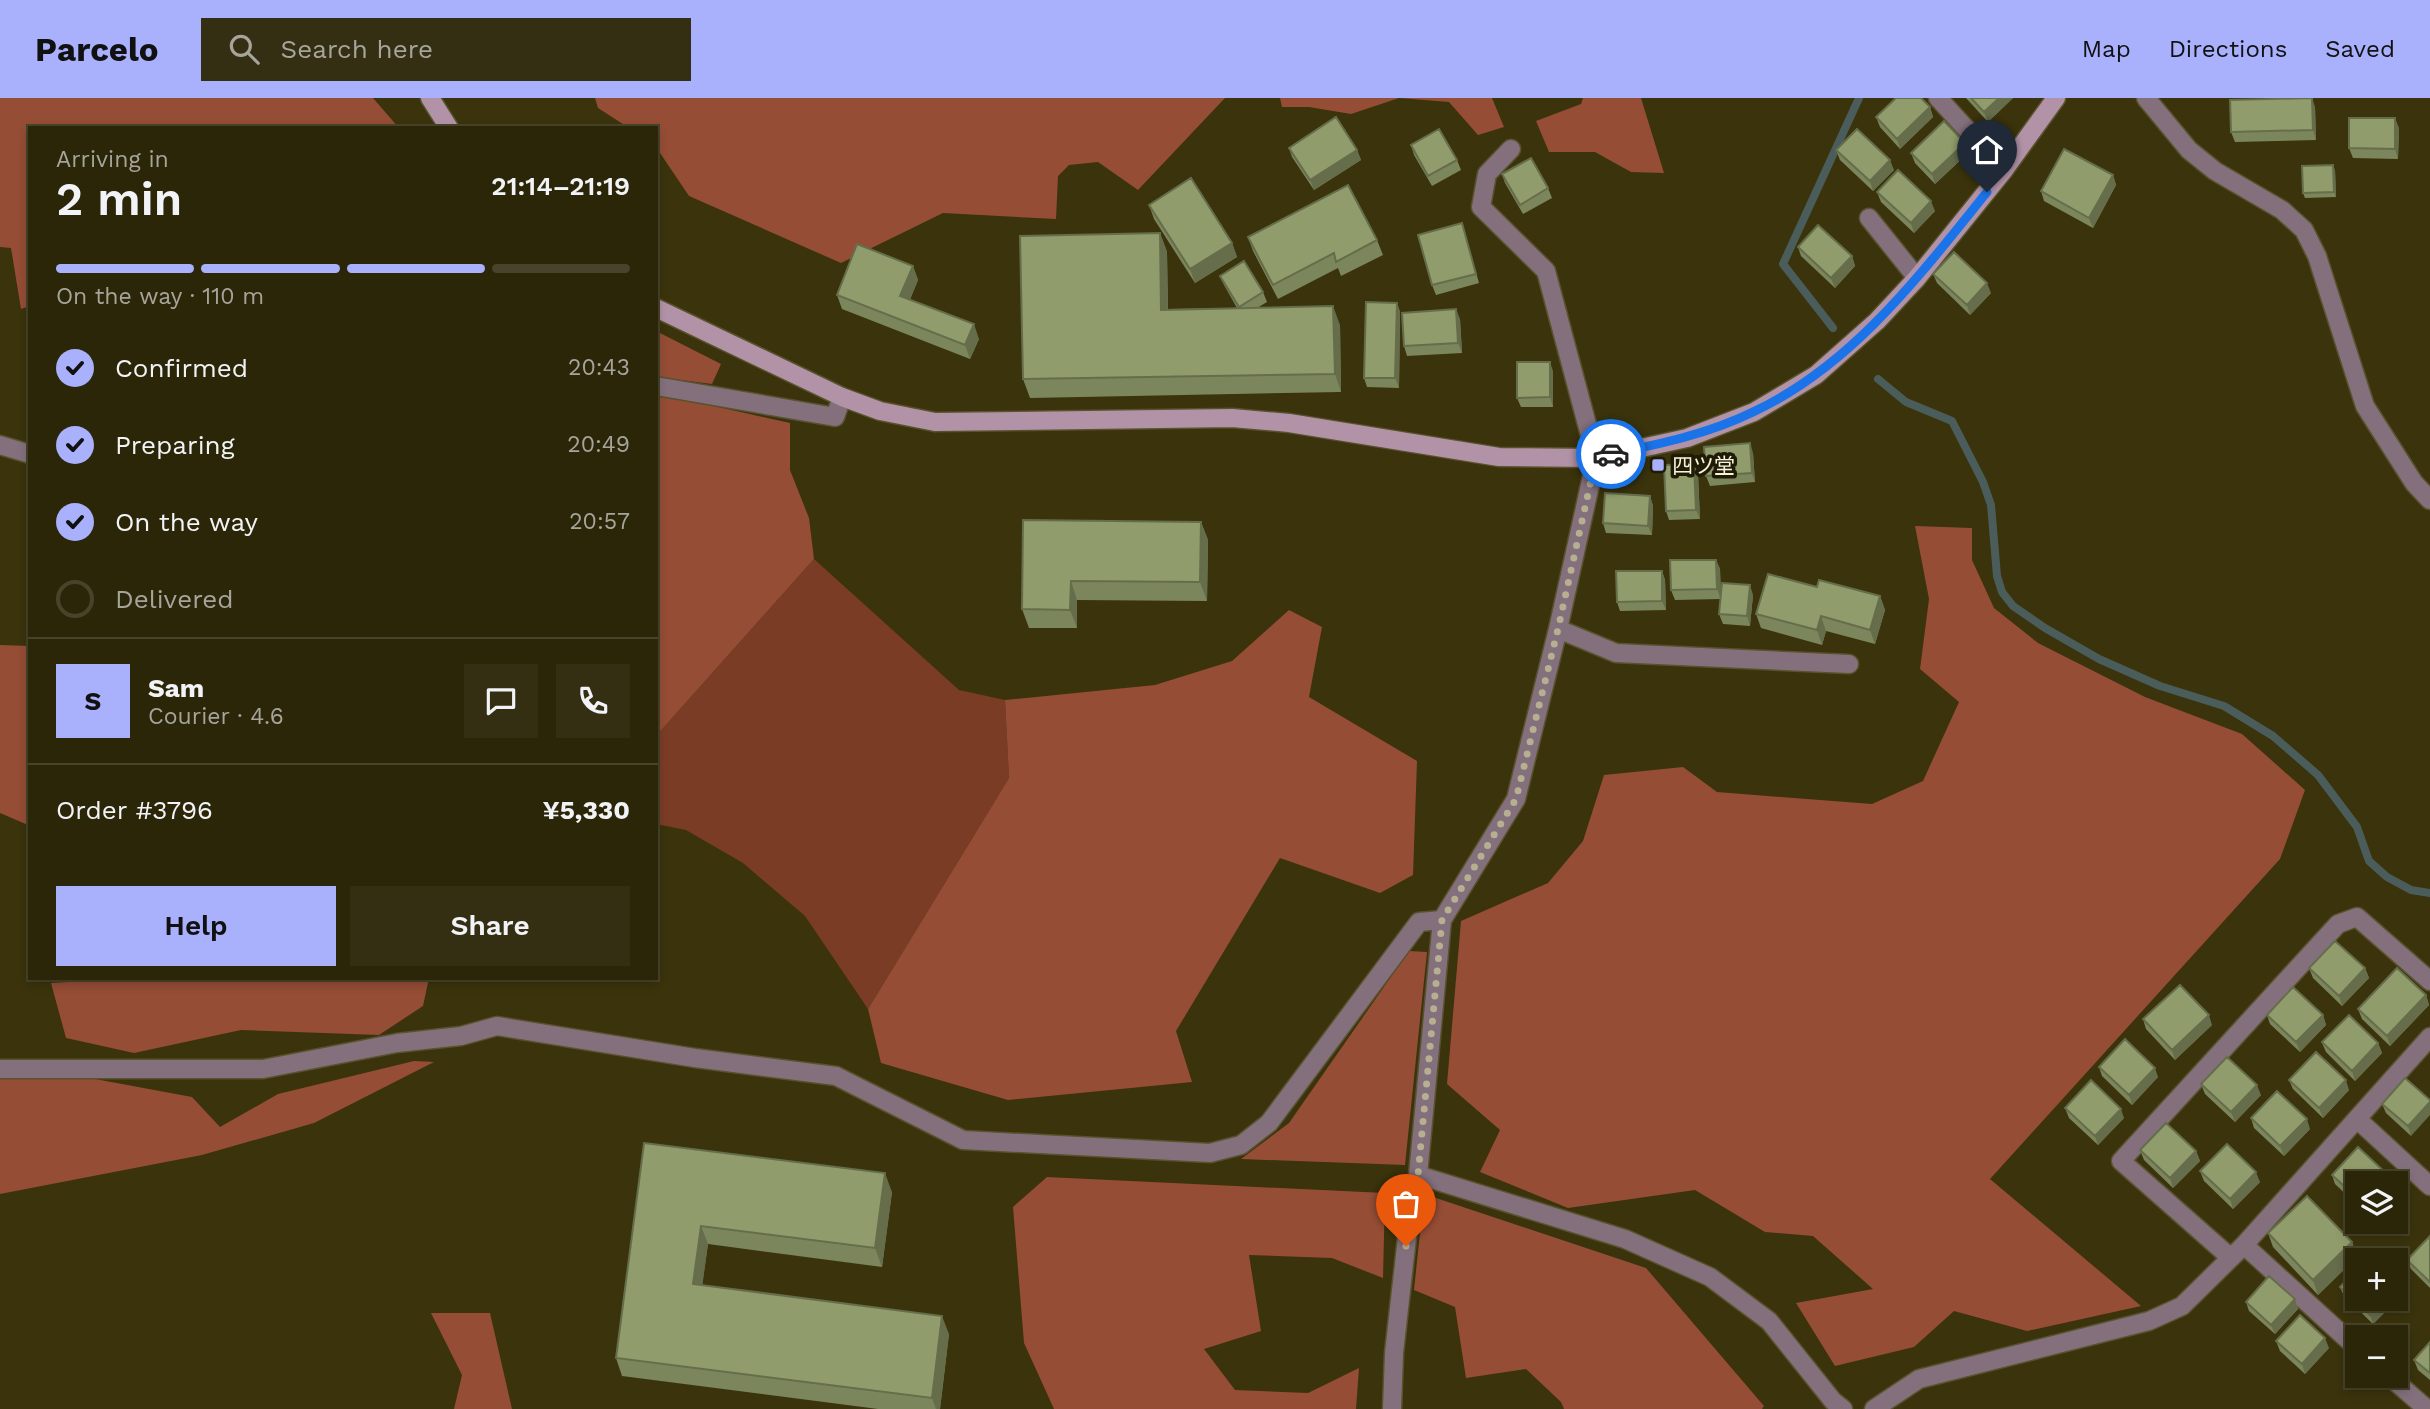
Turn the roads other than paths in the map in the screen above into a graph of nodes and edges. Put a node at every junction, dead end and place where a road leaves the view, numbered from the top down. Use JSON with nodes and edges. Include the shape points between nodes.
{"nodes":[{"id":1,"x":430,"y":98,"type":"edge"},
{"id":2,"x":1938,"y":98,"type":"edge"},
{"id":3,"x":2056,"y":98,"type":"edge"},
{"id":4,"x":2146,"y":98,"type":"edge"},
{"id":5,"x":448,"y":126,"type":"edge"},
{"id":6,"x":1511,"y":149,"type":"dead end"},
{"id":7,"x":2004,"y":170,"type":"junction"},
{"id":8,"x":1869,"y":218,"type":"dead end"},
{"id":9,"x":1917,"y":278,"type":"junction"},
{"id":10,"x":658,"y":309,"type":"edge"},
{"id":11,"x":658,"y":386,"type":"edge"},
{"id":12,"x":842,"y":397,"type":"junction"},
{"id":13,"x":0,"y":445,"type":"edge"},
{"id":14,"x":28,"y":453,"type":"edge"},
{"id":15,"x":1596,"y":458,"type":"junction"},
{"id":16,"x":2430,"y":500,"type":"edge"},
{"id":17,"x":1558,"y":629,"type":"junction"},
{"id":18,"x":1849,"y":664,"type":"dead end"},
{"id":19,"x":1442,"y":920,"type":"junction"},
{"id":20,"x":2430,"y":981,"type":"edge"},
{"id":21,"x":2430,"y":1037,"type":"edge"},
{"id":22,"x":0,"y":1069,"type":"edge"},
{"id":23,"x":2357,"y":1119,"type":"junction"},
{"id":24,"x":1418,"y":1175,"type":"junction"},
{"id":25,"x":2430,"y":1185,"type":"edge"},
{"id":26,"x":2237,"y":1251,"type":"junction"},
{"id":27,"x":2345,"y":1338,"type":"edge"},
{"id":28,"x":2403,"y":1388,"type":"edge"},
{"id":29,"x":1392,"y":1409,"type":"edge"},
{"id":30,"x":1843,"y":1409,"type":"edge"},
{"id":31,"x":1874,"y":1409,"type":"edge"},
{"id":32,"x":2427,"y":1409,"type":"edge"}],
"edges":[{"from":1,"to":5,"type":"street"},
{"from":2,"to":7,"type":"street"},
{"from":3,"to":7,"type":"street"},
{"from":4,"to":16,"type":"street","via":[[2189,150],[2215,171],[2282,210],[2304,230],[2317,256],[2365,405],[2414,483]]},
{"from":6,"to":15,"type":"street","via":[[1487,174],[1481,206],[1546,271]]},
{"from":7,"to":9,"type":"street"},
{"from":8,"to":9,"type":"street"},
{"from":9,"to":15,"type":"street","via":[[1816,375],[1754,412],[1687,438]]},
{"from":10,"to":12,"type":"street"},
{"from":11,"to":12,"type":"street","via":[[835,417]]},
{"from":12,"to":15,"type":"street","via":[[880,411],[935,422],[1232,418],[1499,457]]},
{"from":13,"to":14,"type":"street"},
{"from":15,"to":17,"type":"street"},
{"from":17,"to":18,"type":"street","via":[[1616,653]]},
{"from":17,"to":19,"type":"street","via":[[1516,799]]},
{"from":19,"to":22,"type":"street","via":[[1419,922],[1269,1123],[1241,1145],[1209,1153],[963,1140],[836,1076],[497,1026],[263,1069]]},
{"from":19,"to":24,"type":"street"},
{"from":20,"to":26,"type":"street","via":[[2357,917],[2338,924],[2121,1161]]},
{"from":21,"to":23,"type":"street"},
{"from":23,"to":25,"type":"street"},
{"from":23,"to":26,"type":"street"},
{"from":24,"to":29,"type":"street","via":[[1395,1340]]},
{"from":24,"to":30,"type":"street","via":[[1625,1239],[1710,1277],[1769,1321]]},
{"from":26,"to":27,"type":"street"},
{"from":26,"to":31,"type":"street","via":[[2182,1306],[2149,1321],[1919,1379]]},
{"from":28,"to":32,"type":"street"}]}
